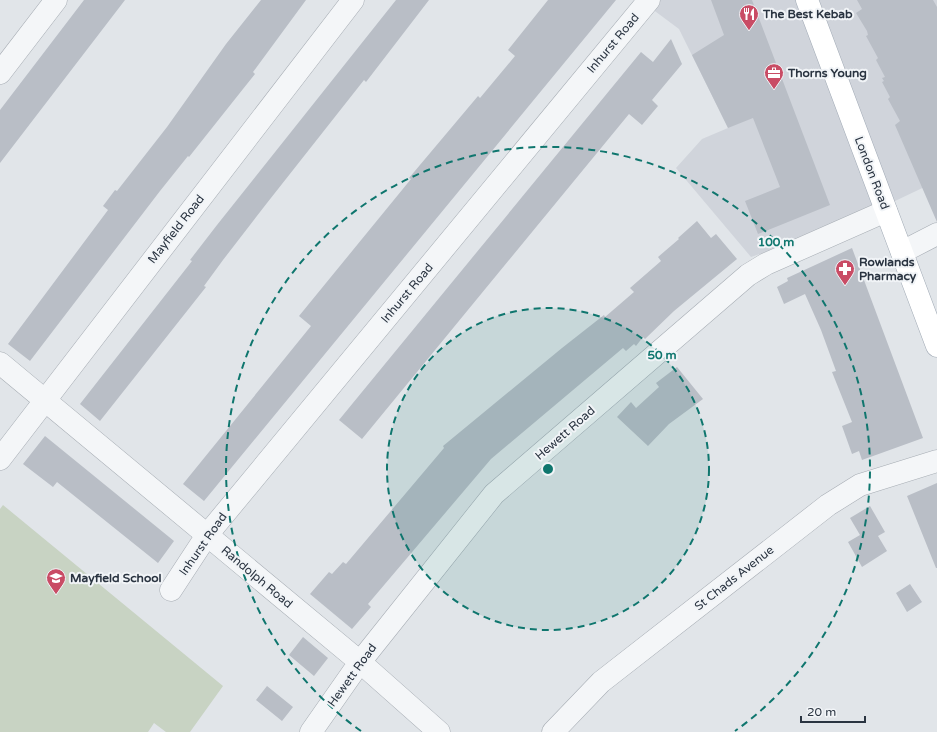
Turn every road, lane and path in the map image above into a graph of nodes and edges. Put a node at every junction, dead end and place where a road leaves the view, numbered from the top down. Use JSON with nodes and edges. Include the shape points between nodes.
{"nodes":[{"id":1,"x":56,"y":0,"type":"edge"},
{"id":2,"x":352,"y":0,"type":"edge"},
{"id":3,"x":649,"y":0,"type":"edge"},
{"id":4,"x":807,"y":0,"type":"edge"},
{"id":5,"x":0,"y":73,"type":"edge"},
{"id":6,"x":886,"y":211,"type":"junction"},
{"id":7,"x":937,"y":234,"type":"edge"},
{"id":8,"x":902,"y":252,"type":"junction"},
{"id":9,"x":937,"y":346,"type":"edge"},
{"id":10,"x":0,"y":362,"type":"edge"},
{"id":11,"x":45,"y":400,"type":"junction"},
{"id":12,"x":0,"y":459,"type":"edge"},
{"id":13,"x":937,"y":461,"type":"edge"},
{"id":14,"x":207,"y":535,"type":"junction"},
{"id":15,"x":171,"y":590,"type":"dead end"},
{"id":16,"x":360,"y":662,"type":"junction"},
{"id":17,"x":311,"y":732,"type":"edge"},
{"id":18,"x":439,"y":732,"type":"edge"},
{"id":19,"x":553,"y":732,"type":"edge"}],
"edges":[{"from":1,"to":5,"type":"street"},
{"from":2,"to":11,"type":"street","name":"Mayfield Road"},
{"from":3,"to":14,"type":"street","name":"Inhurst Road"},
{"from":4,"to":6,"type":"main road","name":"London Road"},
{"from":6,"to":8,"type":"main road","name":"London Road"},
{"from":6,"to":16,"type":"street","name":"Hewett Road","via":[[766,264],[748,275],[494,494]]},
{"from":7,"to":8,"type":"street"},
{"from":8,"to":9,"type":"main road","name":"London Road"},
{"from":10,"to":11,"type":"street","name":"Randolph Road"},
{"from":11,"to":12,"type":"street","name":"Mayfield Road"},
{"from":11,"to":14,"type":"street","name":"Randolph Road"},
{"from":13,"to":19,"type":"street","name":"St Chads Avenue","via":[[860,485],[828,504],[601,682]]},
{"from":14,"to":15,"type":"street","name":"Inhurst Road"},
{"from":14,"to":16,"type":"street","name":"Randolph Road"},
{"from":16,"to":17,"type":"street","name":"Hewett Road"},
{"from":16,"to":18,"type":"street","name":"Randolph Road"}]}
